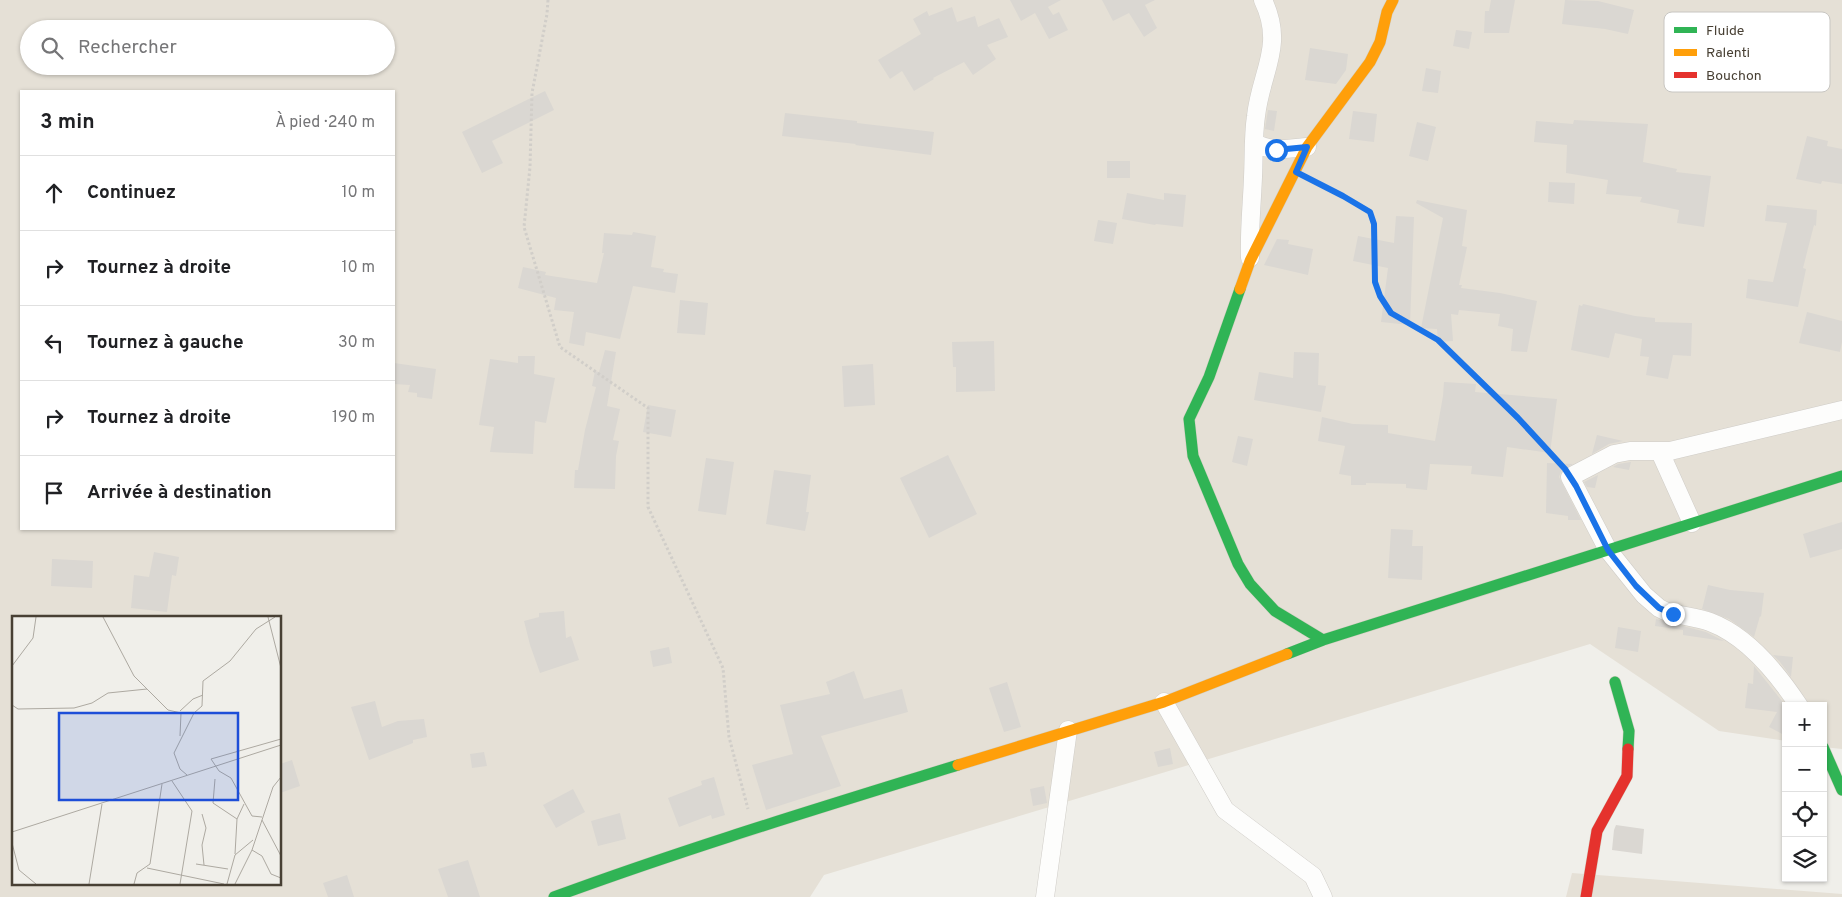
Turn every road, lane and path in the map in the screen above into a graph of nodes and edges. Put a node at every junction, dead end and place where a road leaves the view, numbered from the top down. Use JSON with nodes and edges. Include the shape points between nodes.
{"nodes":[{"id":1,"x":548,"y":0,"type":"edge"},
{"id":2,"x":1263,"y":0,"type":"edge"},
{"id":3,"x":1393,"y":0,"type":"edge"},
{"id":4,"x":1254,"y":143,"type":"junction"},
{"id":5,"x":1307,"y":147,"type":"junction"},
{"id":6,"x":1296,"y":172,"type":"junction"},
{"id":7,"x":1250,"y":261,"type":"junction"},
{"id":8,"x":1842,"y":410,"type":"edge"},
{"id":9,"x":1660,"y":452,"type":"junction"},
{"id":10,"x":1842,"y":476,"type":"edge"},
{"id":11,"x":1570,"y":477,"type":"junction"},
{"id":12,"x":1692,"y":523,"type":"junction"},
{"id":13,"x":1608,"y":550,"type":"junction"},
{"id":14,"x":1323,"y":640,"type":"junction"},
{"id":15,"x":1615,"y":682,"type":"dead end"},
{"id":16,"x":1164,"y":702,"type":"junction"},
{"id":17,"x":1796,"y":702,"type":"edge"},
{"id":18,"x":1068,"y":730,"type":"junction"},
{"id":19,"x":1827,"y":756,"type":"edge"},
{"id":20,"x":1842,"y":790,"type":"edge"},
{"id":21,"x":753,"y":829,"type":"junction"},
{"id":22,"x":554,"y":897,"type":"edge"},
{"id":23,"x":1045,"y":897,"type":"edge"},
{"id":24,"x":1323,"y":897,"type":"edge"},
{"id":25,"x":1586,"y":897,"type":"edge"}],
"edges":[{"from":1,"to":21,"type":"path","via":[[532,93],[524,228],[560,347],[648,408],[648,507],[723,668],[729,737]]},
{"from":2,"to":4,"type":"street","via":[[1273,37],[1269,65],[1258,99]]},
{"from":3,"to":5,"type":"street","via":[[1370,62]]},
{"from":4,"to":5,"type":"street","via":[[1276,150]]},
{"from":4,"to":7,"type":"street"},
{"from":5,"to":6,"type":"street"},
{"from":6,"to":7,"type":"street"},
{"from":6,"to":11,"type":"path","via":[[1370,212],[1375,282],[1391,313],[1426,332],[1453,353],[1518,418]]},
{"from":7,"to":14,"type":"street","via":[[1209,377],[1191,412],[1189,428],[1193,456],[1238,564],[1250,584],[1275,611]]},
{"from":8,"to":9,"type":"street"},
{"from":9,"to":11,"type":"street","via":[[1644,450],[1614,454]]},
{"from":9,"to":12,"type":"street"},
{"from":10,"to":12,"type":"street"},
{"from":11,"to":13,"type":"street"},
{"from":12,"to":13,"type":"street"},
{"from":13,"to":14,"type":"street"},
{"from":13,"to":17,"type":"street","via":[[1636,586],[1659,608],[1708,622],[1741,640],[1778,676]]},
{"from":14,"to":16,"type":"street"},
{"from":15,"to":25,"type":"street","via":[[1629,730],[1627,776],[1597,831]]},
{"from":16,"to":18,"type":"street"},
{"from":16,"to":24,"type":"street","via":[[1225,810],[1313,876]]},
{"from":18,"to":21,"type":"street"},
{"from":18,"to":23,"type":"street"},
{"from":19,"to":20,"type":"street"},
{"from":21,"to":22,"type":"street"}]}
